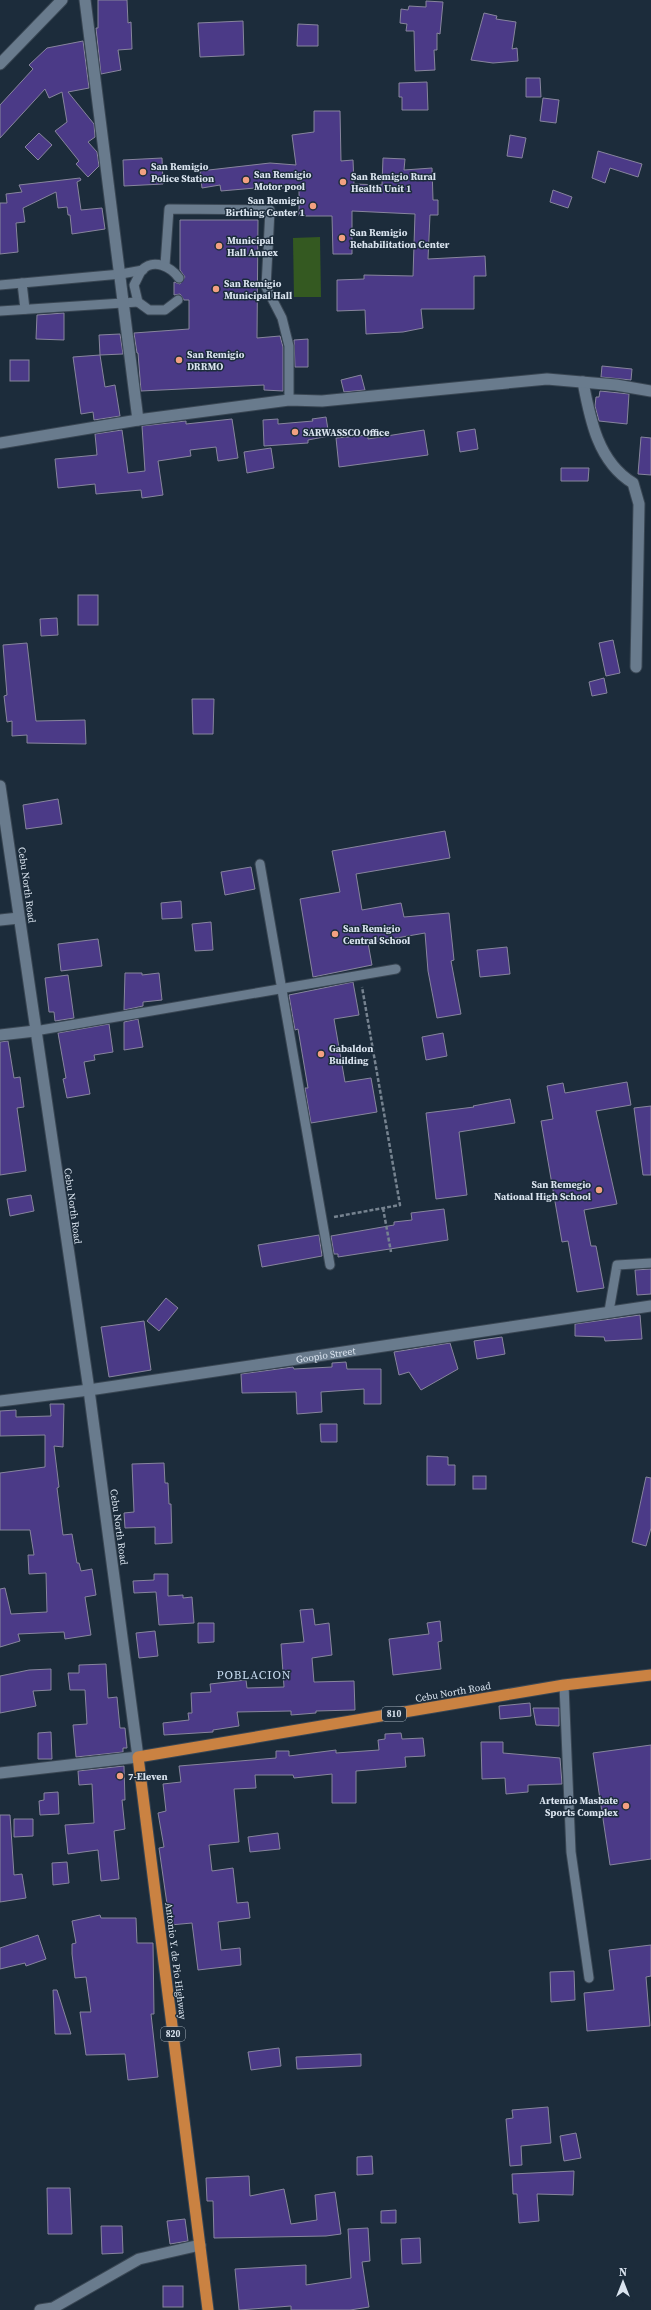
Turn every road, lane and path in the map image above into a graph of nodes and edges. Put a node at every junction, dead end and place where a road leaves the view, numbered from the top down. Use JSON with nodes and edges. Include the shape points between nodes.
{"nodes":[{"id":1,"x":62,"y":0,"type":"edge"},
{"id":2,"x":85,"y":0,"type":"edge"},
{"id":3,"x":0,"y":64,"type":"edge"},
{"id":4,"x":165,"y":266,"type":"junction"},
{"id":5,"x":143,"y":270,"type":"junction"},
{"id":6,"x":121,"y":274,"type":"junction"},
{"id":7,"x":179,"y":278,"type":"dead end"},
{"id":8,"x":22,"y":283,"type":"junction"},
{"id":9,"x":0,"y":285,"type":"edge"},
{"id":10,"x":178,"y":300,"type":"dead end"},
{"id":11,"x":138,"y":302,"type":"junction"},
{"id":12,"x":125,"y":303,"type":"junction"},
{"id":13,"x":24,"y":309,"type":"junction"},
{"id":14,"x":0,"y":310,"type":"edge"},
{"id":15,"x":584,"y":382,"type":"junction"},
{"id":16,"x":651,"y":391,"type":"edge"},
{"id":17,"x":289,"y":400,"type":"junction"},
{"id":18,"x":138,"y":420,"type":"junction"},
{"id":19,"x":0,"y":443,"type":"edge"},
{"id":20,"x":636,"y":667,"type":"dead end"},
{"id":21,"x":0,"y":786,"type":"edge"},
{"id":22,"x":260,"y":864,"type":"dead end"},
{"id":23,"x":20,"y":918,"type":"junction"},
{"id":24,"x":0,"y":920,"type":"edge"},
{"id":25,"x":396,"y":969,"type":"dead end"},
{"id":26,"x":360,"y":975,"type":"junction"},
{"id":27,"x":281,"y":988,"type":"junction"},
{"id":28,"x":35,"y":1031,"type":"junction"},
{"id":29,"x":0,"y":1036,"type":"edge"},
{"id":30,"x":383,"y":1208,"type":"junction"},
{"id":31,"x":322,"y":1219,"type":"junction"},
{"id":32,"x":391,"y":1252,"type":"dead end"},
{"id":33,"x":651,"y":1263,"type":"edge"},
{"id":34,"x":330,"y":1265,"type":"dead end"},
{"id":35,"x":651,"y":1306,"type":"edge"},
{"id":36,"x":609,"y":1311,"type":"junction"},
{"id":37,"x":89,"y":1390,"type":"junction"},
{"id":38,"x":0,"y":1401,"type":"edge"},
{"id":39,"x":651,"y":1675,"type":"edge"},
{"id":40,"x":564,"y":1685,"type":"junction"},
{"id":41,"x":138,"y":1757,"type":"junction"},
{"id":42,"x":0,"y":1772,"type":"edge"},
{"id":43,"x":589,"y":1978,"type":"dead end"},
{"id":44,"x":200,"y":2245,"type":"junction"},
{"id":45,"x":40,"y":2310,"type":"edge"},
{"id":46,"x":208,"y":2310,"type":"edge"}],
"edges":[{"from":1,"to":3,"type":"street"},
{"from":2,"to":6,"type":"street"},
{"from":4,"to":5,"type":"lane","via":[[153,265]]},
{"from":4,"to":7,"type":"lane","via":[[173,270]]},
{"from":4,"to":17,"type":"lane","via":[[169,209],[270,210],[266,287],[282,318],[289,346]]},
{"from":5,"to":6,"type":"lane"},
{"from":5,"to":11,"type":"lane","via":[[134,285]]},
{"from":6,"to":8,"type":"lane"},
{"from":6,"to":12,"type":"street"},
{"from":8,"to":9,"type":"lane"},
{"from":8,"to":13,"type":"lane"},
{"from":10,"to":11,"type":"lane","via":[[165,310],[149,310]]},
{"from":11,"to":12,"type":"lane"},
{"from":12,"to":13,"type":"lane"},
{"from":12,"to":18,"type":"street"},
{"from":13,"to":14,"type":"lane"},
{"from":15,"to":16,"type":"street"},
{"from":15,"to":17,"type":"street","via":[[547,379],[322,401]]},
{"from":15,"to":20,"type":"street","via":[[597,439],[620,475],[633,483],[639,504]]},
{"from":17,"to":18,"type":"street"},
{"from":18,"to":19,"type":"street"},
{"from":21,"to":23,"type":"street","name":"Cebu North Road"},
{"from":22,"to":27,"type":"lane"},
{"from":23,"to":24,"type":"street"},
{"from":23,"to":28,"type":"street","name":"Cebu North Road"},
{"from":25,"to":26,"type":"lane"},
{"from":26,"to":27,"type":"lane"},
{"from":26,"to":30,"type":"path","via":[[400,1205]]},
{"from":27,"to":28,"type":"lane"},
{"from":27,"to":31,"type":"lane"},
{"from":28,"to":29,"type":"street"},
{"from":28,"to":37,"type":"street","name":"Cebu North Road"},
{"from":30,"to":31,"type":"path"},
{"from":30,"to":32,"type":"path"},
{"from":31,"to":34,"type":"lane"},
{"from":33,"to":36,"type":"lane","via":[[617,1265]]},
{"from":35,"to":36,"type":"street","name":"Goopio Street"},
{"from":36,"to":37,"type":"street","name":"Goopio Street"},
{"from":37,"to":38,"type":"street","name":"Goopio Street"},
{"from":37,"to":41,"type":"street","name":"Cebu North Road"},
{"from":39,"to":40,"type":"highway","name":"Cebu North Road","number":"810"},
{"from":40,"to":41,"type":"highway","name":"Cebu North Road","number":"810"},
{"from":40,"to":43,"type":"lane","via":[[571,1852]]},
{"from":41,"to":42,"type":"street"},
{"from":41,"to":44,"type":"highway","name":"Antonio Y. de Pio Highway","number":"820"},
{"from":44,"to":45,"type":"street","via":[[138,2259],[53,2308]]},
{"from":44,"to":46,"type":"highway","name":"Antonio Y. de Pio Highway","number":"820"}]}
